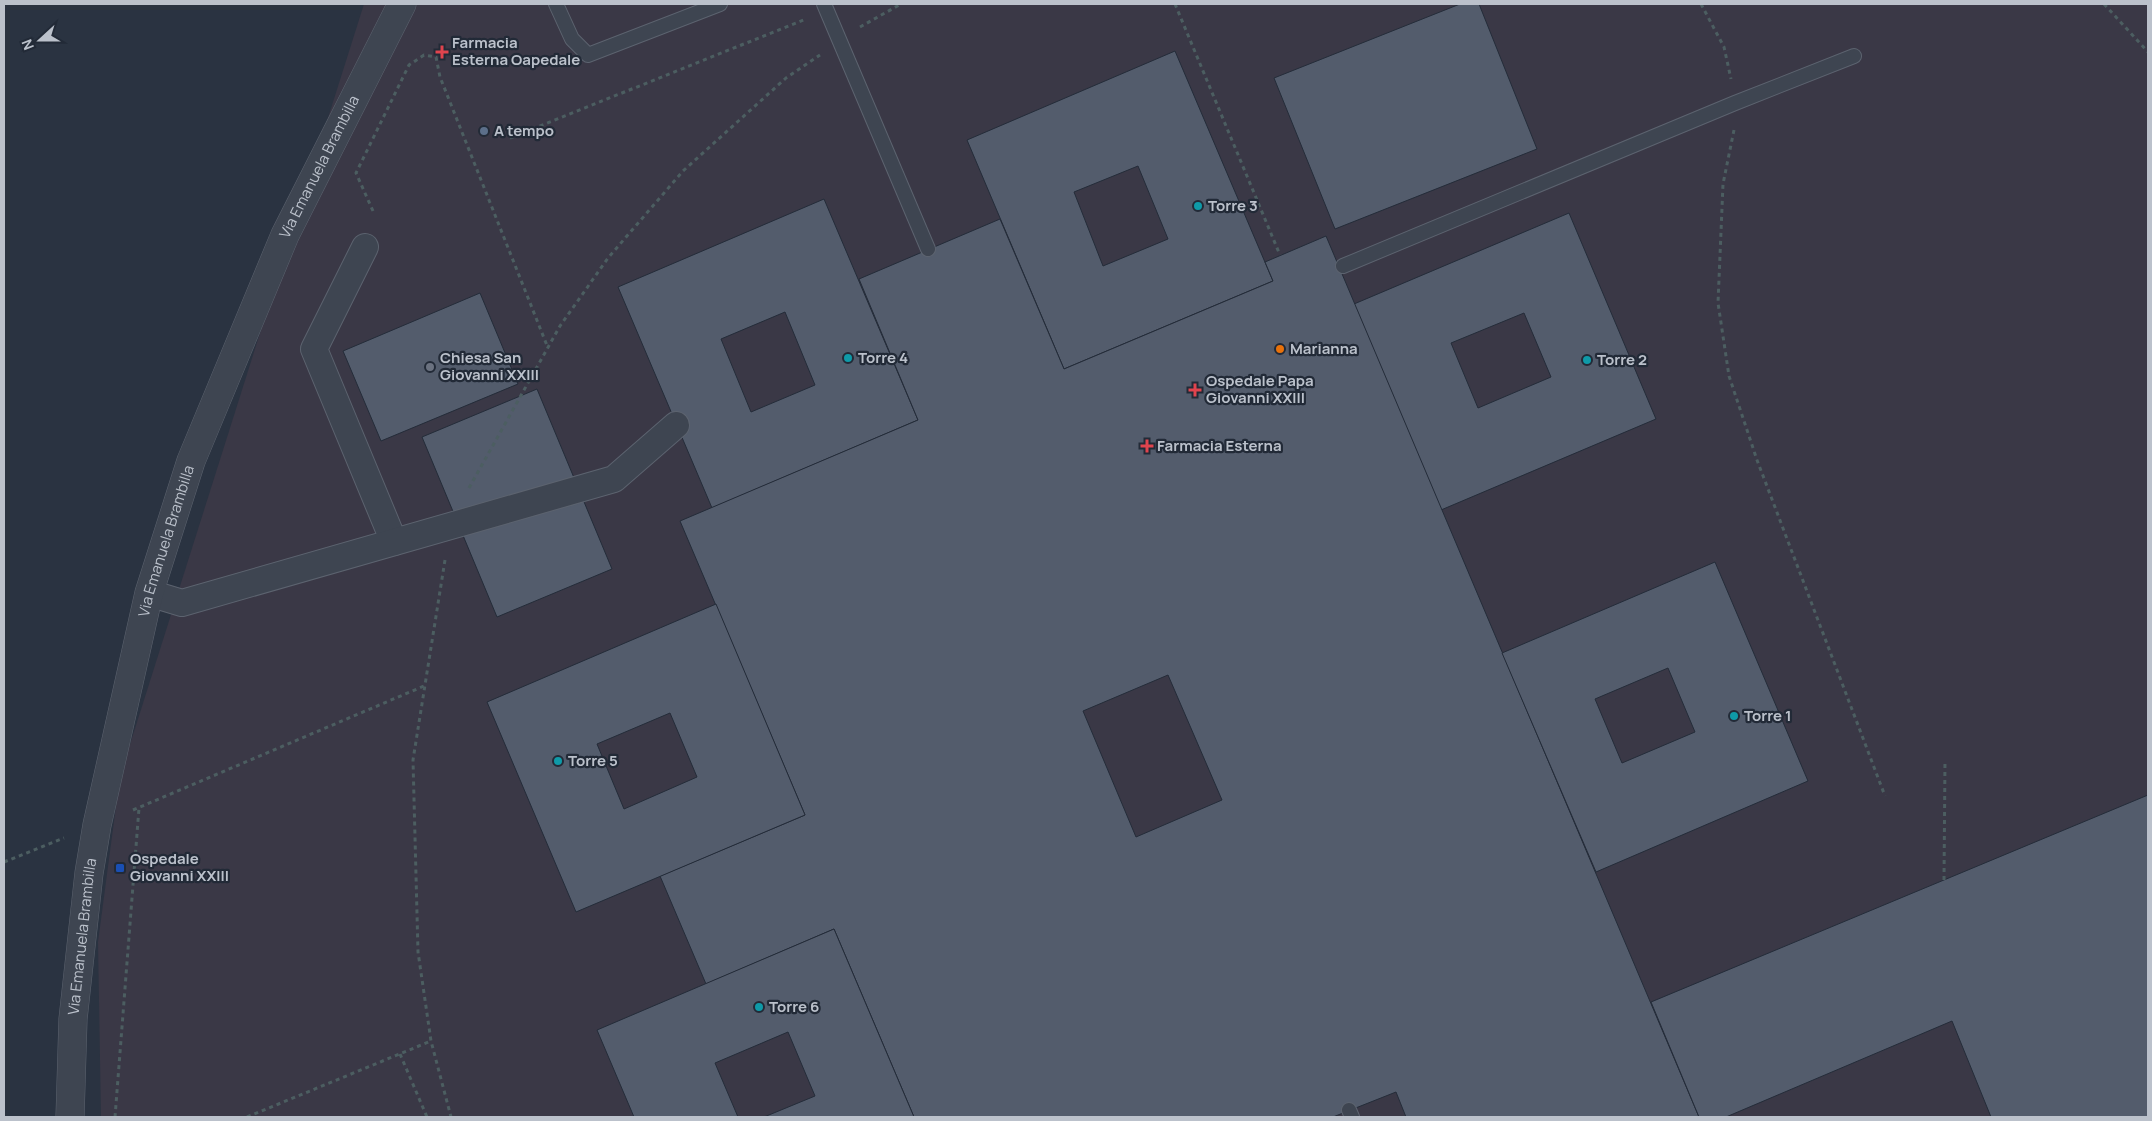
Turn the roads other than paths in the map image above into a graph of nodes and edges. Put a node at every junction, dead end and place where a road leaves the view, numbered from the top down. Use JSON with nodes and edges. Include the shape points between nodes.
{"nodes":[{"id":1,"x":402,"y":4,"type":"edge"},
{"id":2,"x":556,"y":4,"type":"edge"},
{"id":3,"x":720,"y":4,"type":"edge"},
{"id":4,"x":826,"y":7,"type":"edge"},
{"id":5,"x":1854,"y":56,"type":"dead end"},
{"id":6,"x":365,"y":247,"type":"dead end"},
{"id":7,"x":928,"y":250,"type":"dead end"},
{"id":8,"x":1343,"y":266,"type":"dead end"},
{"id":9,"x":676,"y":425,"type":"dead end"},
{"id":10,"x":394,"y":542,"type":"junction"},
{"id":11,"x":149,"y":594,"type":"junction"},
{"id":12,"x":70,"y":1117,"type":"edge"}],
"edges":[{"from":1,"to":11,"type":"street","name":"Via Emanuela Brambilla","via":[[285,235],[191,461]]},
{"from":2,"to":3,"type":"lane","via":[[572,39],[588,55]]},
{"from":4,"to":7,"type":"lane"},
{"from":5,"to":8,"type":"lane"},
{"from":6,"to":10,"type":"street","via":[[314,349]]},
{"from":9,"to":10,"type":"street","via":[[614,479]]},
{"from":10,"to":11,"type":"street","via":[[182,603]]},
{"from":11,"to":12,"type":"street","name":"Via Emanuela Brambilla","via":[[97,825],[78,966]]}]}
